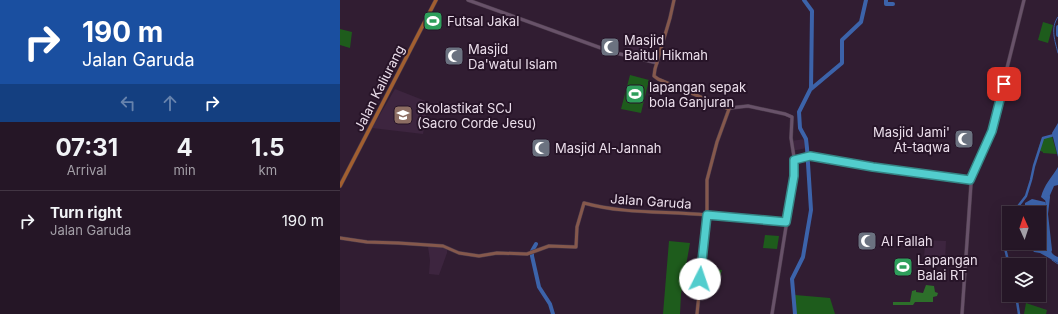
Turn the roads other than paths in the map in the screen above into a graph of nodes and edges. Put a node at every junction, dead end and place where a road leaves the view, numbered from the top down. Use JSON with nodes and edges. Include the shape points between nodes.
{"nodes":[{"id":1,"x":436,"y":0,"type":"edge"},
{"id":2,"x":468,"y":0,"type":"edge"},
{"id":3,"x":674,"y":0,"type":"edge"},
{"id":4,"x":1024,"y":0,"type":"edge"},
{"id":5,"x":657,"y":62,"type":"junction"},
{"id":6,"x":730,"y":109,"type":"junction"},
{"id":7,"x":794,"y":159,"type":"junction"},
{"id":8,"x":970,"y":180,"type":"junction"},
{"id":9,"x":340,"y":186,"type":"edge"},
{"id":10,"x":707,"y":215,"type":"junction"},
{"id":11,"x":786,"y":222,"type":"junction"},
{"id":12,"x":340,"y":238,"type":"edge"},
{"id":13,"x":697,"y":314,"type":"edge"},
{"id":14,"x":772,"y":314,"type":"edge"},
{"id":15,"x":962,"y":314,"type":"edge"}],
"edges":[{"from":1,"to":9,"type":"main road","name":"Jalan Kaliurang"},
{"from":2,"to":5,"type":"street","via":[[612,52]]},
{"from":3,"to":5,"type":"main road"},
{"from":4,"to":8,"type":"street","via":[[992,131]]},
{"from":5,"to":6,"type":"main road","via":[[654,76],[658,79]]},
{"from":6,"to":7,"type":"street","via":[[748,106],[792,117]]},
{"from":6,"to":10,"type":"main road","via":[[708,172]]},
{"from":7,"to":8,"type":"street","via":[[808,157]]},
{"from":7,"to":11,"type":"street","via":[[794,176]]},
{"from":8,"to":15,"type":"street"},
{"from":10,"to":11,"type":"street","name":"Jalan Garuda"},
{"from":10,"to":12,"type":"main road","name":"Jalan Garuda","via":[[631,212],[584,203],[578,222],[576,247],[549,246],[527,254],[497,253],[479,256],[459,253],[443,246]]},
{"from":10,"to":13,"type":"main road"},
{"from":11,"to":14,"type":"street"}]}
